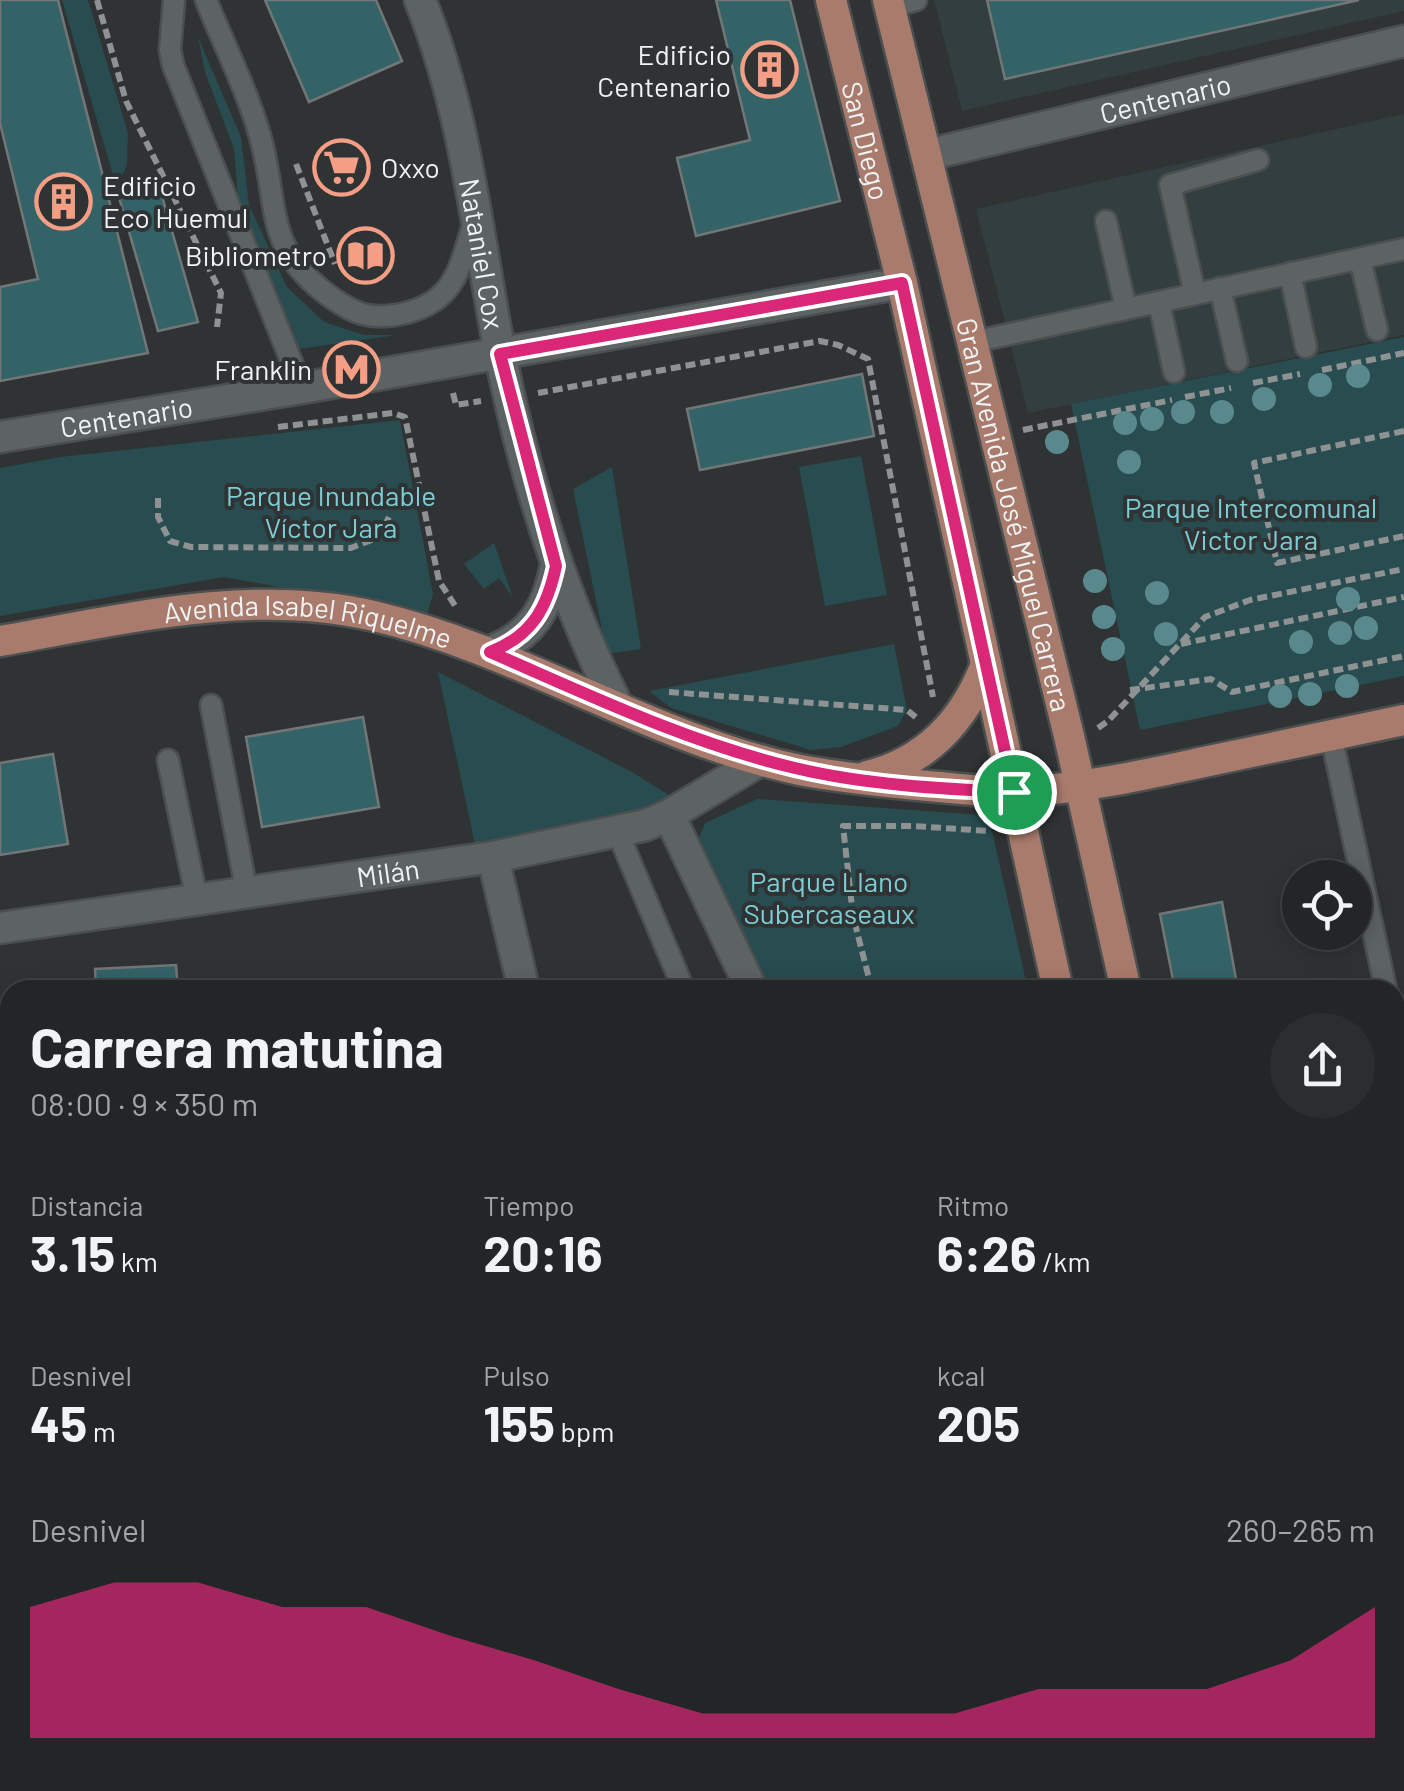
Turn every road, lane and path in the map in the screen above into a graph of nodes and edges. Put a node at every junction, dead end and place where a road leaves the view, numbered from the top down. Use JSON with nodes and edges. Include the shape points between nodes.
{"nodes":[{"id":1,"x":97,"y":0,"type":"edge"},
{"id":2,"x":174,"y":0,"type":"edge"},
{"id":3,"x":206,"y":0,"type":"edge"},
{"id":4,"x":420,"y":0,"type":"edge"},
{"id":5,"x":831,"y":0,"type":"edge"},
{"id":6,"x":898,"y":3,"type":"edge"},
{"id":7,"x":1404,"y":41,"type":"edge"},
{"id":8,"x":927,"y":155,"type":"junction"},
{"id":9,"x":1258,"y":160,"type":"dead end"},
{"id":10,"x":474,"y":220,"type":"junction"},
{"id":11,"x":1106,"y":221,"type":"dead end"},
{"id":12,"x":1404,"y":249,"type":"edge"},
{"id":13,"x":1360,"y":258,"type":"junction"},
{"id":14,"x":1290,"y":273,"type":"junction"},
{"id":15,"x":902,"y":283,"type":"junction"},
{"id":16,"x":1220,"y":288,"type":"junction"},
{"id":17,"x":1195,"y":294,"type":"junction"},
{"id":18,"x":1158,"y":302,"type":"junction"},
{"id":19,"x":1126,"y":309,"type":"junction"},
{"id":20,"x":216,"y":327,"type":"dead end"},
{"id":21,"x":1377,"y":330,"type":"dead end"},
{"id":22,"x":974,"y":342,"type":"junction"},
{"id":23,"x":1306,"y":347,"type":"dead end"},
{"id":24,"x":1404,"y":353,"type":"edge"},
{"id":25,"x":500,"y":354,"type":"junction"},
{"id":26,"x":1237,"y":361,"type":"dead end"},
{"id":27,"x":1174,"y":372,"type":"dead end"},
{"id":28,"x":302,"y":388,"type":"junction"},
{"id":29,"x":1404,"y":432,"type":"edge"},
{"id":30,"x":996,"y":436,"type":"junction"},
{"id":31,"x":0,"y":437,"type":"edge"},
{"id":32,"x":158,"y":498,"type":"dead end"},
{"id":33,"x":391,"y":512,"type":"dead end"},
{"id":34,"x":1404,"y":536,"type":"edge"},
{"id":35,"x":556,"y":566,"type":"junction"},
{"id":36,"x":1404,"y":569,"type":"edge"},
{"id":37,"x":1404,"y":597,"type":"edge"},
{"id":38,"x":0,"y":641,"type":"edge"},
{"id":39,"x":1179,"y":645,"type":"junction"},
{"id":40,"x":490,"y":652,"type":"junction"},
{"id":41,"x":1404,"y":656,"type":"edge"},
{"id":42,"x":986,"y":664,"type":"junction"},
{"id":43,"x":1134,"y":690,"type":"junction"},
{"id":44,"x":211,"y":705,"type":"dead end"},
{"id":45,"x":618,"y":707,"type":"junction"},
{"id":46,"x":1404,"y":720,"type":"edge"},
{"id":47,"x":1108,"y":722,"type":"dead end"},
{"id":48,"x":1332,"y":736,"type":"junction"},
{"id":49,"x":168,"y":760,"type":"dead end"},
{"id":50,"x":761,"y":760,"type":"junction"},
{"id":51,"x":854,"y":779,"type":"junction"},
{"id":52,"x":1080,"y":786,"type":"junction"},
{"id":53,"x":1014,"y":792,"type":"junction"},
{"id":54,"x":670,"y":814,"type":"junction"},
{"id":55,"x":988,"y":831,"type":"dead end"},
{"id":56,"x":618,"y":832,"type":"junction"},
{"id":57,"x":493,"y":857,"type":"junction"},
{"id":58,"x":247,"y":893,"type":"junction"},
{"id":59,"x":197,"y":900,"type":"junction"},
{"id":60,"x":0,"y":928,"type":"edge"},
{"id":61,"x":522,"y":980,"type":"edge"},
{"id":62,"x":680,"y":980,"type":"edge"},
{"id":63,"x":747,"y":980,"type":"edge"},
{"id":64,"x":869,"y":980,"type":"edge"},
{"id":65,"x":1056,"y":980,"type":"edge"},
{"id":66,"x":1124,"y":980,"type":"edge"},
{"id":67,"x":1384,"y":980,"type":"edge"}],
"edges":[{"from":1,"to":20,"type":"path","via":[[126,102],[221,293]]},
{"from":2,"to":28,"type":"lane","via":[[173,66]]},
{"from":3,"to":10,"type":"lane","via":[[258,129],[281,235],[312,283],[373,318],[408,313],[455,281]]},
{"from":4,"to":10,"type":"street","name":"Nataniel Cox","via":[[452,93]]},
{"from":5,"to":15,"type":"main road","name":"San Diego"},
{"from":6,"to":8,"type":"main road","name":"San Diego"},
{"from":7,"to":8,"type":"street","name":"Centenario"},
{"from":8,"to":22,"type":"main road","name":"Gran Avenida José Miguel Carrera"},
{"from":9,"to":17,"type":"lane","via":[[1170,184]]},
{"from":10,"to":25,"type":"street","name":"Nataniel Cox"},
{"from":11,"to":19,"type":"lane"},
{"from":12,"to":13,"type":"lane"},
{"from":13,"to":14,"type":"lane"},
{"from":13,"to":21,"type":"lane"},
{"from":14,"to":16,"type":"lane"},
{"from":14,"to":23,"type":"lane"},
{"from":15,"to":25,"type":"street","name":"Centenario"},
{"from":15,"to":42,"type":"main road","name":"Gran Avenida José Miguel Carrera"},
{"from":16,"to":17,"type":"lane"},
{"from":16,"to":26,"type":"lane"},
{"from":17,"to":18,"type":"lane"},
{"from":18,"to":19,"type":"lane"},
{"from":18,"to":27,"type":"lane"},
{"from":19,"to":22,"type":"lane"},
{"from":22,"to":30,"type":"main road","name":"Gran Avenida José Miguel Carrera"},
{"from":24,"to":30,"type":"path"},
{"from":25,"to":28,"type":"street","name":"Centenario"},
{"from":25,"to":35,"type":"street","name":"Nataniel Cox"},
{"from":28,"to":31,"type":"street","name":"Centenario"},
{"from":29,"to":34,"type":"path","via":[[1254,463],[1277,563]]},
{"from":30,"to":52,"type":"main road","name":"Gran Avenida José Miguel Carrera"},
{"from":32,"to":33,"type":"path","via":[[158,517],[170,541],[191,547],[352,548],[379,537]]},
{"from":35,"to":40,"type":"street","via":[[540,617]]},
{"from":35,"to":45,"type":"street","name":"Nataniel Cox"},
{"from":36,"to":39,"type":"path","via":[[1250,600],[1205,617]]},
{"from":37,"to":39,"type":"path"},
{"from":38,"to":40,"type":"main road","name":"Avenida Isabel Riquelme","via":[[148,615],[282,606],[371,615]]},
{"from":39,"to":43,"type":"path"},
{"from":40,"to":45,"type":"main road","name":"Avenida Isabel Riquelme"},
{"from":41,"to":43,"type":"path","via":[[1232,692],[1212,679]]},
{"from":42,"to":51,"type":"main road","via":[[963,712],[940,737],[902,764]]},
{"from":42,"to":53,"type":"main road","name":"Gran Avenida José Miguel Carrera"},
{"from":43,"to":47,"type":"path"},
{"from":44,"to":58,"type":"lane"},
{"from":45,"to":50,"type":"main road","name":"Avenida Isabel Riquelme"},
{"from":46,"to":48,"type":"main road","name":"Avenida Isabel Riquelme"},
{"from":48,"to":52,"type":"main road","name":"Avenida Isabel Riquelme"},
{"from":48,"to":67,"type":"lane"},
{"from":49,"to":59,"type":"lane"},
{"from":50,"to":51,"type":"main road","name":"Avenida Isabel Riquelme"},
{"from":50,"to":54,"type":"street","name":"Milán"},
{"from":51,"to":53,"type":"main road","name":"Avenida Isabel Riquelme"},
{"from":52,"to":53,"type":"main road","name":"Avenida Isabel Riquelme"},
{"from":52,"to":66,"type":"main road","name":"Gran Avenida José Miguel Carrera"},
{"from":53,"to":65,"type":"main road","name":"Gran Avenida José Miguel Carrera"},
{"from":54,"to":56,"type":"street","name":"Milán"},
{"from":54,"to":63,"type":"street"},
{"from":55,"to":64,"type":"path","via":[[843,826],[853,916]]},
{"from":56,"to":57,"type":"street","name":"Milán"},
{"from":56,"to":62,"type":"lane"},
{"from":57,"to":58,"type":"street","name":"Milán"},
{"from":57,"to":61,"type":"street"},
{"from":58,"to":59,"type":"street","name":"Milán"},
{"from":59,"to":60,"type":"street","name":"Milán"}]}
